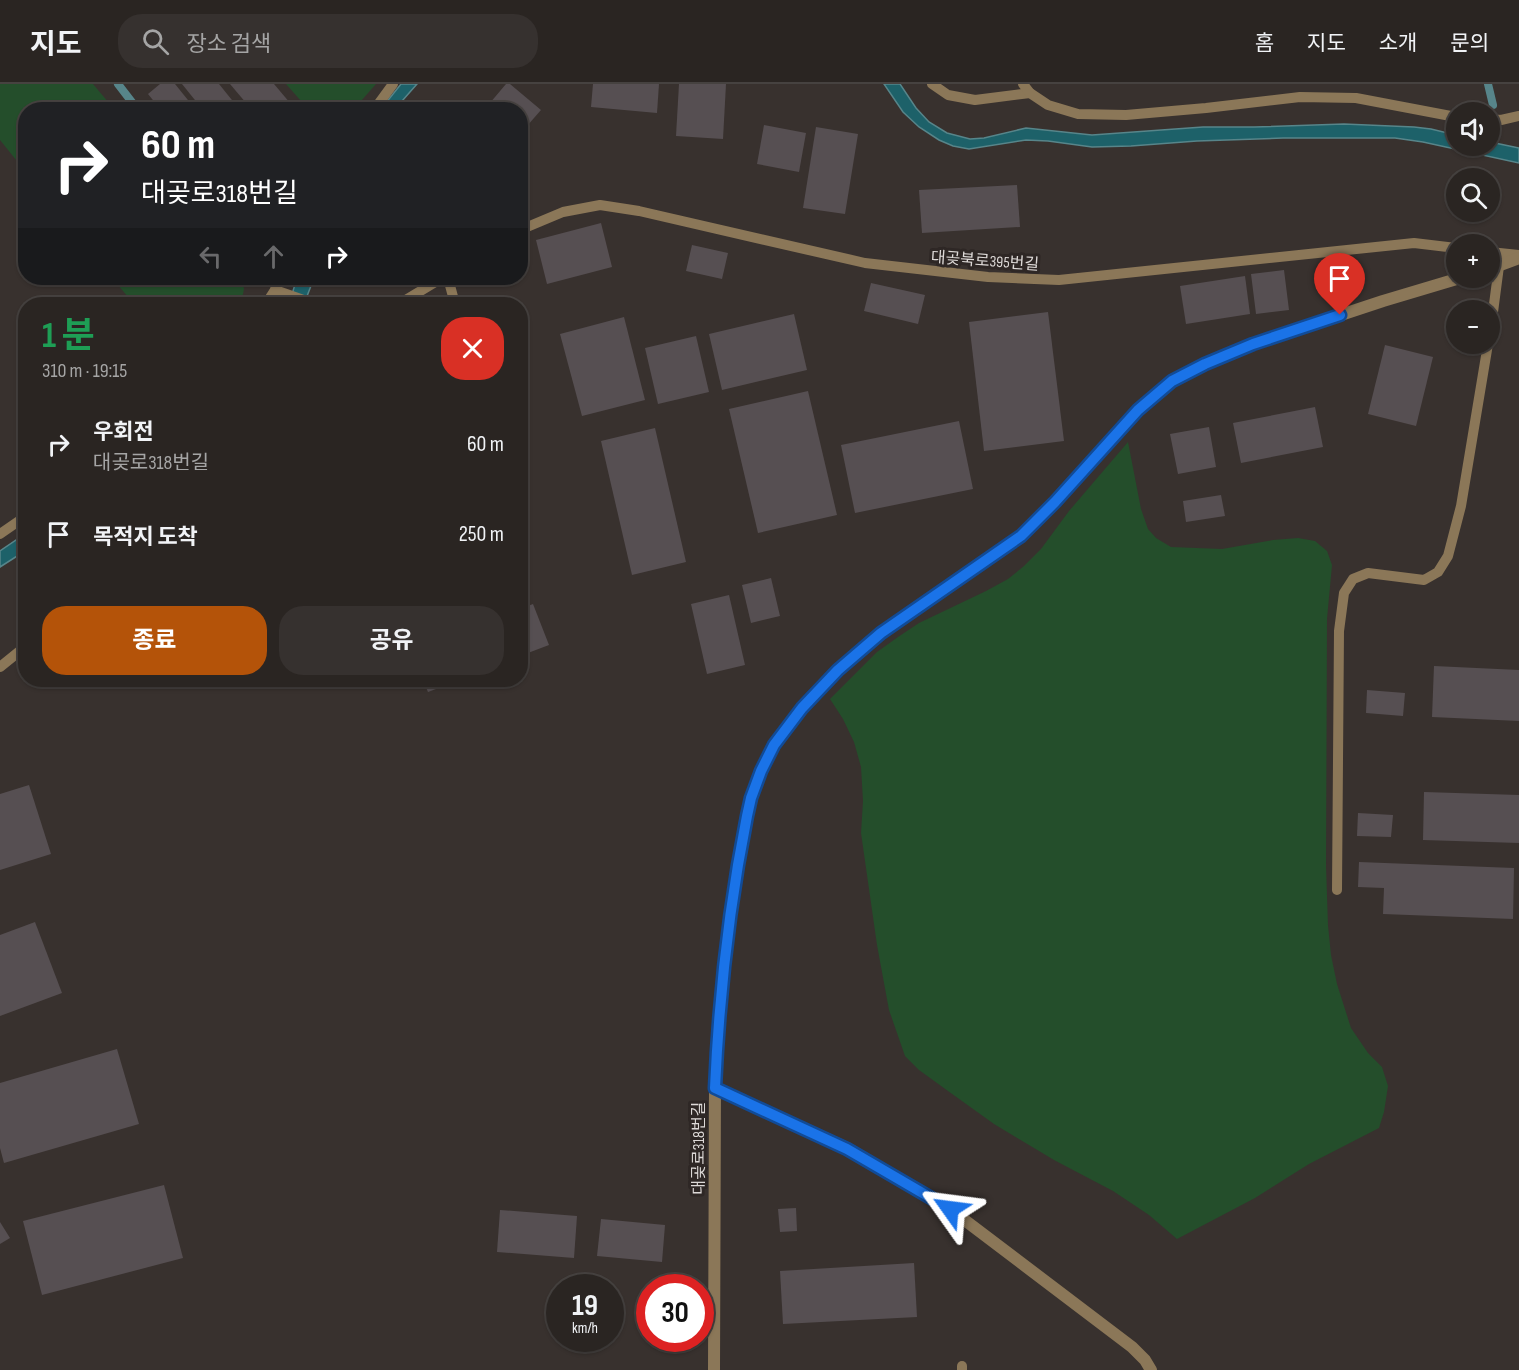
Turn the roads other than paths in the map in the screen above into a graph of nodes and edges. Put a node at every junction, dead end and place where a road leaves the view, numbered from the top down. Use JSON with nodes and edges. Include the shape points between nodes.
{"nodes":[{"id":1,"x":393,"y":84,"type":"edge"},
{"id":2,"x":932,"y":84,"type":"edge"},
{"id":3,"x":1027,"y":89,"type":"edge"},
{"id":4,"x":380,"y":102,"type":"edge"},
{"id":5,"x":1446,"y":115,"type":"edge"},
{"id":6,"x":1519,"y":116,"type":"edge"},
{"id":7,"x":1500,"y":120,"type":"edge"},
{"id":8,"x":528,"y":227,"type":"edge"},
{"id":9,"x":1446,"y":247,"type":"edge"},
{"id":10,"x":1500,"y":254,"type":"edge"},
{"id":11,"x":1519,"y":257,"type":"edge"},
{"id":12,"x":1500,"y":265,"type":"edge"},
{"id":13,"x":1446,"y":282,"type":"edge"},
{"id":14,"x":277,"y":285,"type":"edge"},
{"id":15,"x":430,"y":285,"type":"edge"},
{"id":16,"x":275,"y":290,"type":"junction"},
{"id":17,"x":270,"y":297,"type":"edge"},
{"id":18,"x":296,"y":297,"type":"edge"},
{"id":19,"x":411,"y":297,"type":"edge"},
{"id":20,"x":1486,"y":354,"type":"edge"},
{"id":21,"x":18,"y":522,"type":"edge"},
{"id":22,"x":0,"y":534,"type":"edge"},
{"id":23,"x":18,"y":652,"type":"edge"},
{"id":24,"x":0,"y":667,"type":"edge"},
{"id":25,"x":1337,"y":890,"type":"dead end"},
{"id":26,"x":715,"y":1088,"type":"junction"},
{"id":27,"x":714,"y":1370,"type":"edge"},
{"id":28,"x":1151,"y":1370,"type":"edge"}],
"edges":[{"from":1,"to":4,"type":"lane"},
{"from":2,"to":3,"type":"lane","via":[[948,95],[975,100]]},
{"from":3,"to":5,"type":"lane","via":[[1048,105],[1078,114],[1126,115],[1300,97],[1356,98]]},
{"from":6,"to":7,"type":"lane"},
{"from":8,"to":9,"type":"lane","name":"대곶북로395번길","via":[[563,212],[600,205],[865,263],[987,277],[1059,280],[1414,243]]},
{"from":10,"to":11,"type":"lane"},
{"from":11,"to":12,"type":"street"},
{"from":13,"to":26,"type":"street","name":"대곶로318번길","via":[[1253,344],[1172,381],[1138,410],[1021,536],[881,633],[809,701],[774,745],[751,798],[726,947]]},
{"from":14,"to":16,"type":"lane"},
{"from":15,"to":19,"type":"lane"},
{"from":16,"to":17,"type":"lane"},
{"from":16,"to":18,"type":"lane"},
{"from":20,"to":25,"type":"lane","via":[[1461,506],[1448,556],[1438,572],[1424,580],[1368,573],[1353,579],[1344,593],[1339,631]]},
{"from":21,"to":22,"type":"lane"},
{"from":23,"to":24,"type":"lane"},
{"from":26,"to":27,"type":"street","name":"대곶로318번길"},
{"from":26,"to":28,"type":"street","via":[[847,1149],[950,1209],[1132,1347]]}]}
